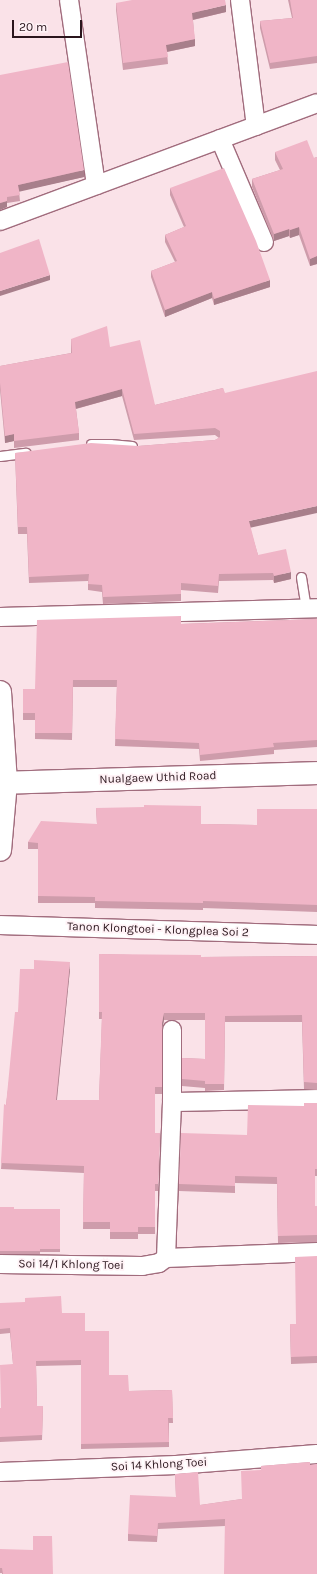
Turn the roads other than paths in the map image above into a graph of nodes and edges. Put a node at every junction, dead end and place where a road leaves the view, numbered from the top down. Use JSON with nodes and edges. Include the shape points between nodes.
{"nodes":[{"id":1,"x":69,"y":0,"type":"edge"},
{"id":2,"x":240,"y":0,"type":"edge"},
{"id":3,"x":317,"y":104,"type":"edge"},
{"id":4,"x":256,"y":126,"type":"junction"},
{"id":5,"x":220,"y":139,"type":"junction"},
{"id":6,"x":96,"y":185,"type":"junction"},
{"id":7,"x":0,"y":220,"type":"edge"},
{"id":8,"x":264,"y":242,"type":"dead end"},
{"id":9,"x":84,"y":445,"type":"edge"},
{"id":10,"x":138,"y":447,"type":"edge"},
{"id":11,"x":38,"y":451,"type":"edge"},
{"id":12,"x":0,"y":456,"type":"edge"},
{"id":13,"x":301,"y":576,"type":"dead end"},
{"id":14,"x":312,"y":609,"type":"edge"},
{"id":15,"x":0,"y":617,"type":"edge"},
{"id":16,"x":0,"y":692,"type":"edge"},
{"id":17,"x":317,"y":773,"type":"edge"},
{"id":18,"x":3,"y":783,"type":"edge"},
{"id":19,"x":0,"y":850,"type":"edge"},
{"id":20,"x":0,"y":925,"type":"edge"},
{"id":21,"x":317,"y":935,"type":"edge"},
{"id":22,"x":172,"y":1030,"type":"dead end"},
{"id":23,"x":317,"y":1099,"type":"edge"},
{"id":24,"x":172,"y":1102,"type":"junction"},
{"id":25,"x":317,"y":1252,"type":"edge"},
{"id":26,"x":166,"y":1258,"type":"junction"},
{"id":27,"x":0,"y":1264,"type":"edge"},
{"id":28,"x":317,"y":1454,"type":"edge"},
{"id":29,"x":0,"y":1472,"type":"edge"}],
"edges":[{"from":1,"to":6,"type":"street"},
{"from":2,"to":4,"type":"street"},
{"from":3,"to":4,"type":"street"},
{"from":4,"to":5,"type":"street"},
{"from":5,"to":6,"type":"street"},
{"from":5,"to":8,"type":"street"},
{"from":6,"to":7,"type":"street"},
{"from":9,"to":10,"type":"lane"},
{"from":11,"to":12,"type":"lane"},
{"from":13,"to":14,"type":"lane"},
{"from":14,"to":15,"type":"street"},
{"from":16,"to":18,"type":"street"},
{"from":17,"to":18,"type":"street","name":"Nualgaew Uthid Road"},
{"from":18,"to":19,"type":"street"},
{"from":20,"to":21,"type":"street","name":"Tanon Klongtoei - Klongplea Soi 2"},
{"from":22,"to":24,"type":"street"},
{"from":23,"to":24,"type":"street"},
{"from":24,"to":26,"type":"street"},
{"from":25,"to":26,"type":"street","name":"Soi 14/1 Khlong Toei"},
{"from":26,"to":27,"type":"street","name":"Soi 14/1 Khlong Toei","via":[[159,1263],[142,1266]]},
{"from":28,"to":29,"type":"street","name":"Soi 14 Khlong Toei","via":[[176,1465]]}]}
